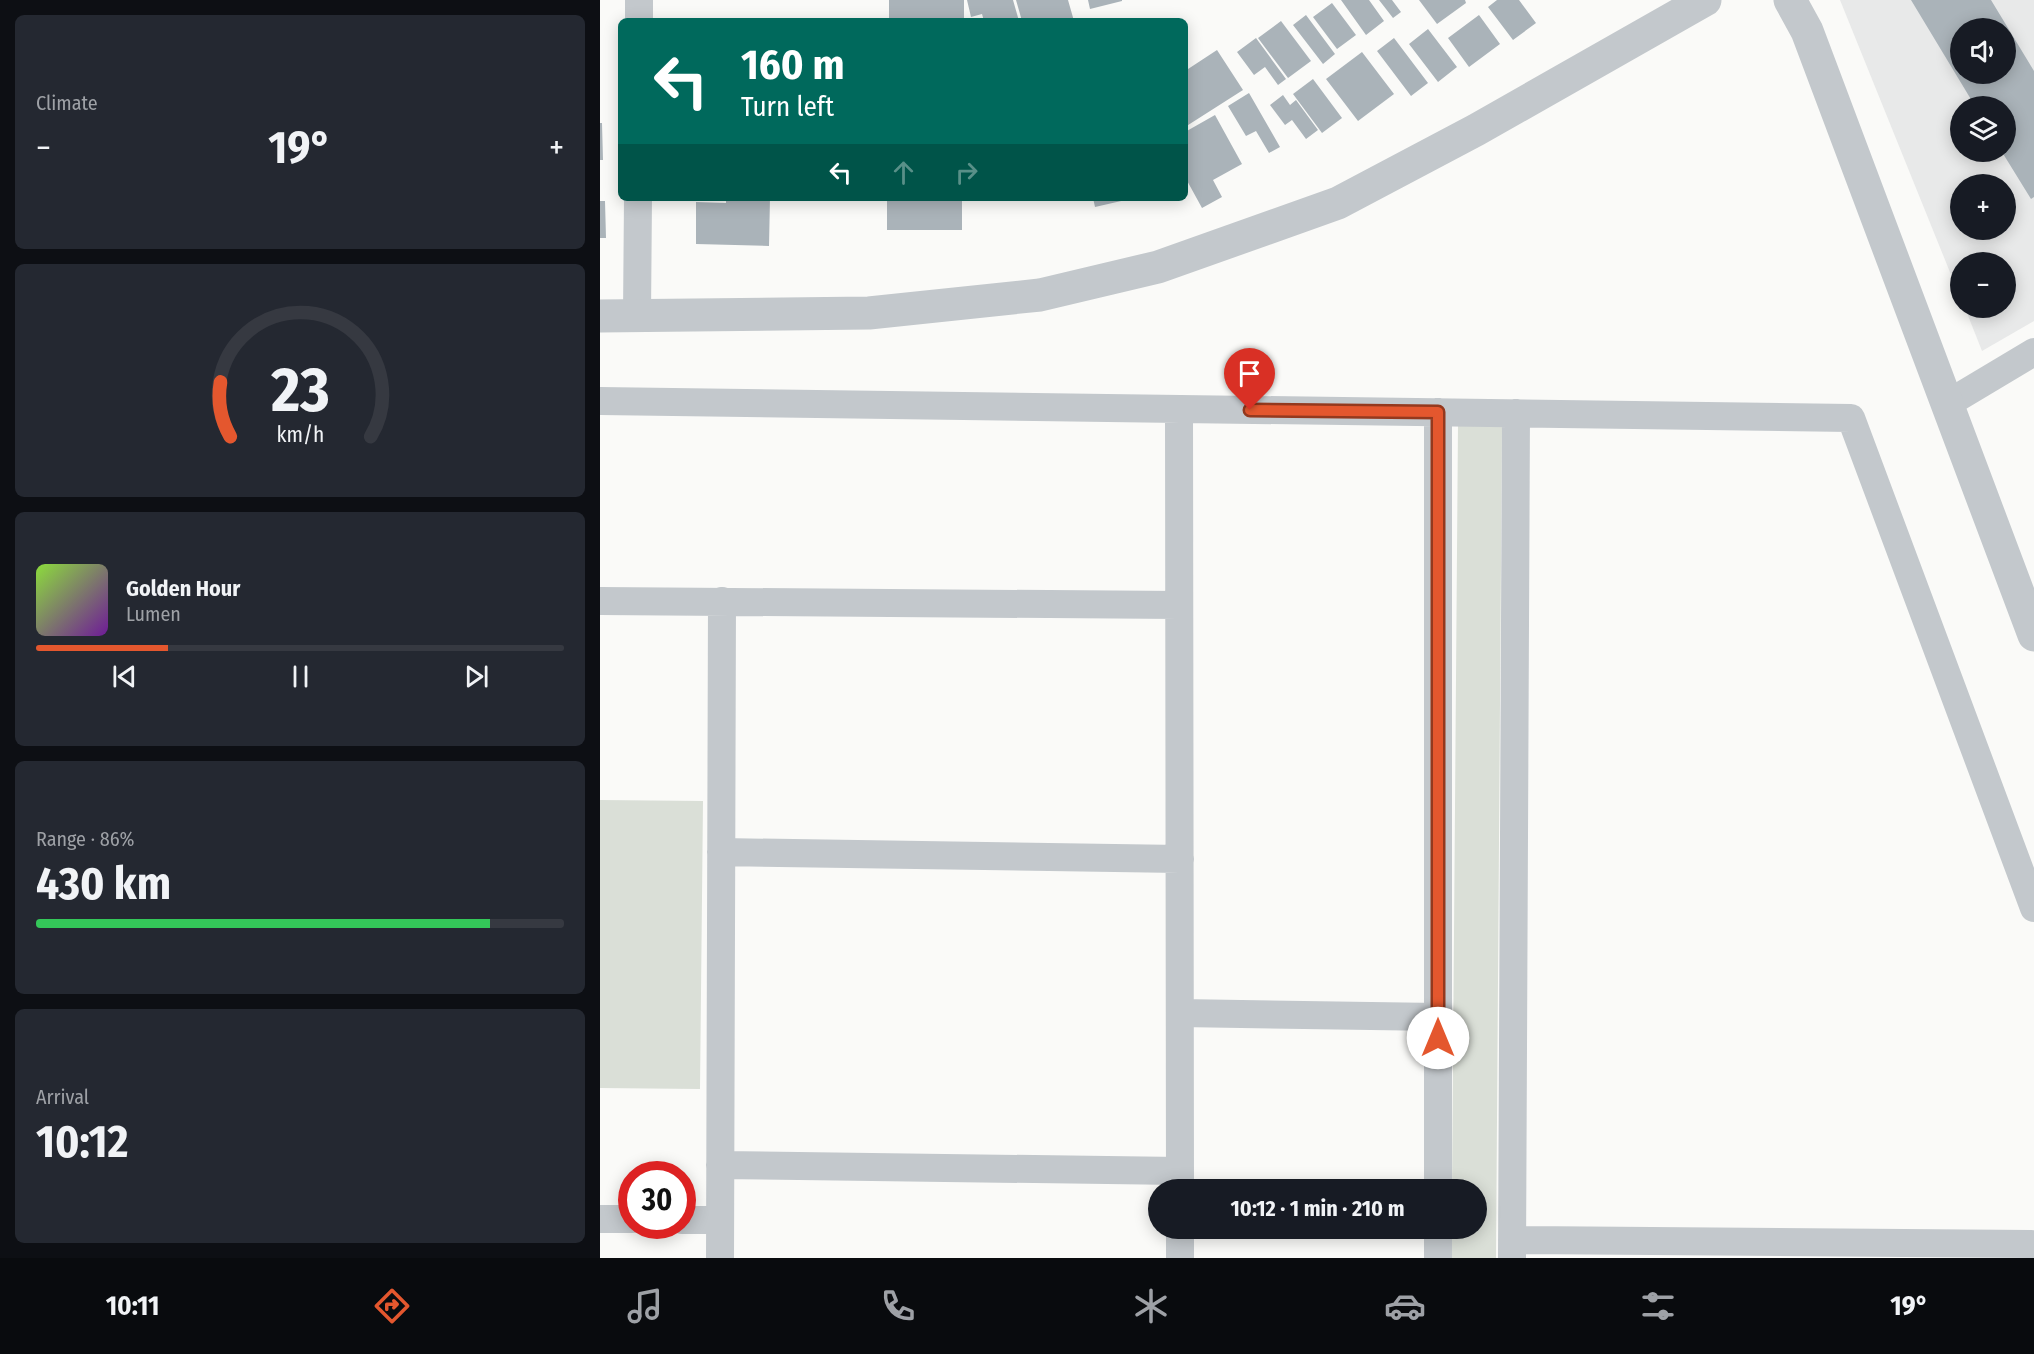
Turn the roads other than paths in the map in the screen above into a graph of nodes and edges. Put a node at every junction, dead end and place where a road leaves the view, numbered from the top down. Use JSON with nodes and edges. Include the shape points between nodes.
{"nodes":[{"id":1,"x":639,"y":0,"type":"edge"},
{"id":2,"x":1704,"y":0,"type":"edge"},
{"id":3,"x":1790,"y":0,"type":"edge"},
{"id":4,"x":639,"y":18,"type":"edge"},
{"id":5,"x":638,"y":201,"type":"edge"},
{"id":6,"x":637,"y":315,"type":"junction"},
{"id":7,"x":600,"y":316,"type":"edge"},
{"id":8,"x":2034,"y":352,"type":"edge"},
{"id":9,"x":600,"y":401,"type":"edge"},
{"id":10,"x":1947,"y":404,"type":"junction"},
{"id":11,"x":1179,"y":409,"type":"junction"},
{"id":12,"x":1438,"y":412,"type":"junction"},
{"id":13,"x":1516,"y":413,"type":"junction"},
{"id":14,"x":600,"y":601,"type":"edge"},
{"id":15,"x":722,"y":602,"type":"junction"},
{"id":16,"x":1179,"y":605,"type":"junction"},
{"id":17,"x":2034,"y":635,"type":"edge"},
{"id":18,"x":721,"y":852,"type":"junction"},
{"id":19,"x":1180,"y":859,"type":"junction"},
{"id":20,"x":2034,"y":908,"type":"edge"},
{"id":21,"x":1180,"y":1013,"type":"junction"},
{"id":22,"x":1438,"y":1017,"type":"junction"},
{"id":23,"x":720,"y":1165,"type":"junction"},
{"id":24,"x":1149,"y":1179,"type":"edge"},
{"id":25,"x":1180,"y":1179,"type":"edge"},
{"id":26,"x":1438,"y":1179,"type":"edge"},
{"id":27,"x":600,"y":1219,"type":"edge"},
{"id":28,"x":618,"y":1219,"type":"edge"},
{"id":29,"x":696,"y":1220,"type":"edge"},
{"id":30,"x":720,"y":1220,"type":"junction"},
{"id":31,"x":1180,"y":1239,"type":"edge"},
{"id":32,"x":1438,"y":1239,"type":"edge"},
{"id":33,"x":2033,"y":1246,"type":"edge"},
{"id":34,"x":1512,"y":1249,"type":"edge"},
{"id":35,"x":720,"y":1258,"type":"edge"},
{"id":36,"x":1180,"y":1258,"type":"edge"},
{"id":37,"x":1438,"y":1258,"type":"edge"}],
"edges":[{"from":1,"to":4,"type":"street"},
{"from":2,"to":6,"type":"street","via":[[1476,130],[1338,203],[1158,267],[1040,295],[869,313]]},
{"from":3,"to":10,"type":"street","via":[[1807,31]]},
{"from":5,"to":6,"type":"street"},
{"from":6,"to":7,"type":"street"},
{"from":8,"to":10,"type":"street"},
{"from":9,"to":11,"type":"street"},
{"from":10,"to":17,"type":"street"},
{"from":11,"to":12,"type":"street"},
{"from":11,"to":16,"type":"street"},
{"from":12,"to":13,"type":"street"},
{"from":12,"to":22,"type":"street"},
{"from":13,"to":20,"type":"street","via":[[1851,418]]},
{"from":13,"to":34,"type":"street"},
{"from":14,"to":15,"type":"street"},
{"from":15,"to":16,"type":"street"},
{"from":15,"to":18,"type":"street"},
{"from":16,"to":19,"type":"street"},
{"from":18,"to":19,"type":"street"},
{"from":18,"to":23,"type":"street"},
{"from":19,"to":21,"type":"street"},
{"from":21,"to":22,"type":"street"},
{"from":21,"to":25,"type":"street"},
{"from":22,"to":26,"type":"street"},
{"from":23,"to":24,"type":"street"},
{"from":23,"to":30,"type":"street"},
{"from":27,"to":28,"type":"street"},
{"from":29,"to":30,"type":"street"},
{"from":30,"to":35,"type":"street"},
{"from":31,"to":36,"type":"street"},
{"from":32,"to":37,"type":"street"},
{"from":33,"to":34,"type":"street"}]}
